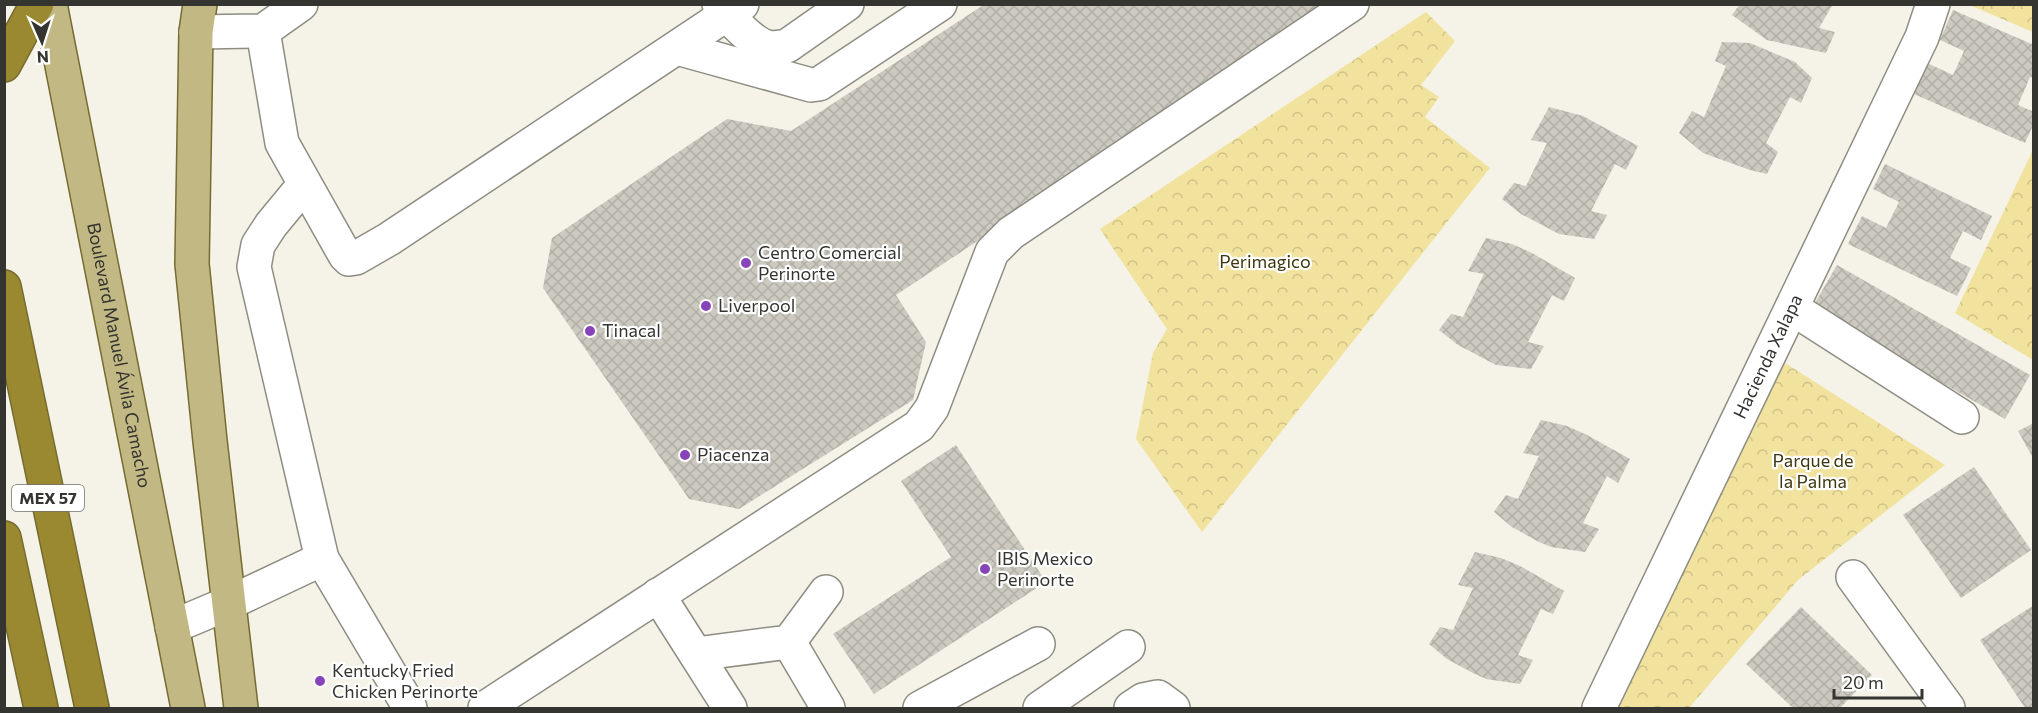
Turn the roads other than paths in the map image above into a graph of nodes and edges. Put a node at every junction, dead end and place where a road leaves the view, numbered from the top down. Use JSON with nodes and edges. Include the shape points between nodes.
{"nodes":[{"id":1,"x":37,"y":4,"type":"edge"},
{"id":2,"x":50,"y":4,"type":"edge"},
{"id":3,"x":301,"y":4,"type":"edge"},
{"id":4,"x":847,"y":4,"type":"edge"},
{"id":5,"x":940,"y":4,"type":"edge"},
{"id":6,"x":1352,"y":4,"type":"edge"},
{"id":7,"x":1933,"y":4,"type":"edge"},
{"id":8,"x":729,"y":8,"type":"edge"},
{"id":9,"x":198,"y":19,"type":"edge"},
{"id":10,"x":263,"y":31,"type":"junction"},
{"id":11,"x":677,"y":48,"type":"junction"},
{"id":12,"x":4,"y":65,"type":"edge"},
{"id":13,"x":304,"y":185,"type":"junction"},
{"id":14,"x":4,"y":287,"type":"edge"},
{"id":15,"x":1792,"y":308,"type":"junction"},
{"id":16,"x":1962,"y":417,"type":"dead end"},
{"id":17,"x":4,"y":538,"type":"edge"},
{"id":18,"x":322,"y":559,"type":"junction"},
{"id":19,"x":1853,"y":577,"type":"dead end"},
{"id":20,"x":826,"y":592,"type":"dead end"},
{"id":21,"x":658,"y":595,"type":"junction"},
{"id":22,"x":229,"y":603,"type":"junction"},
{"id":23,"x":172,"y":627,"type":"junction"},
{"id":24,"x":789,"y":642,"type":"junction"},
{"id":25,"x":1038,"y":644,"type":"dead end"},
{"id":26,"x":1128,"y":647,"type":"dead end"},
{"id":27,"x":696,"y":654,"type":"junction"},
{"id":28,"x":41,"y":708,"type":"edge"},
{"id":29,"x":92,"y":708,"type":"edge"},
{"id":30,"x":188,"y":708,"type":"edge"},
{"id":31,"x":241,"y":708,"type":"edge"},
{"id":32,"x":410,"y":708,"type":"edge"},
{"id":33,"x":485,"y":708,"type":"edge"},
{"id":34,"x":730,"y":708,"type":"edge"},
{"id":35,"x":828,"y":708,"type":"edge"},
{"id":36,"x":921,"y":708,"type":"edge"},
{"id":37,"x":1040,"y":708,"type":"edge"},
{"id":38,"x":1131,"y":708,"type":"edge"},
{"id":39,"x":1173,"y":708,"type":"edge"},
{"id":40,"x":1599,"y":708,"type":"edge"},
{"id":41,"x":1948,"y":708,"type":"edge"}],
"edges":[{"from":1,"to":12,"type":"highway"},
{"from":2,"to":23,"type":"main road","name":"Boulevard Manuel Ávila Camacho"},
{"from":3,"to":10,"type":"street"},
{"from":4,"to":8,"type":"street","via":[[787,46],[775,48],[764,47]]},
{"from":5,"to":11,"type":"street","via":[[819,84]]},
{"from":6,"to":21,"type":"street","via":[[1011,233],[992,252],[932,408],[919,426]]},
{"from":7,"to":15,"type":"street","name":"Hacienda Xalapa","via":[[1922,37]]},
{"from":8,"to":11,"type":"street"},
{"from":9,"to":10,"type":"street"},
{"from":9,"to":22,"type":"main road","via":[[192,264]]},
{"from":10,"to":13,"type":"street","via":[[282,143]]},
{"from":11,"to":13,"type":"street","via":[[356,258],[345,255]]},
{"from":13,"to":18,"type":"street","via":[[258,245],[254,267]]},
{"from":14,"to":29,"type":"highway","number":"MEX 57"},
{"from":15,"to":16,"type":"street"},
{"from":15,"to":40,"type":"street","name":"Hacienda Xalapa"},
{"from":17,"to":28,"type":"highway"},
{"from":18,"to":22,"type":"street"},
{"from":18,"to":32,"type":"street"},
{"from":19,"to":41,"type":"street"},
{"from":20,"to":24,"type":"street"},
{"from":21,"to":27,"type":"street"},
{"from":21,"to":33,"type":"street"},
{"from":22,"to":23,"type":"street"},
{"from":22,"to":31,"type":"main road"},
{"from":23,"to":30,"type":"main road","name":"Boulevard Manuel Ávila Camacho"},
{"from":24,"to":27,"type":"street"},
{"from":24,"to":35,"type":"street"},
{"from":25,"to":36,"type":"street"},
{"from":26,"to":37,"type":"street"},
{"from":27,"to":34,"type":"street"},
{"from":38,"to":39,"type":"street","via":[[1158,697]]}]}
